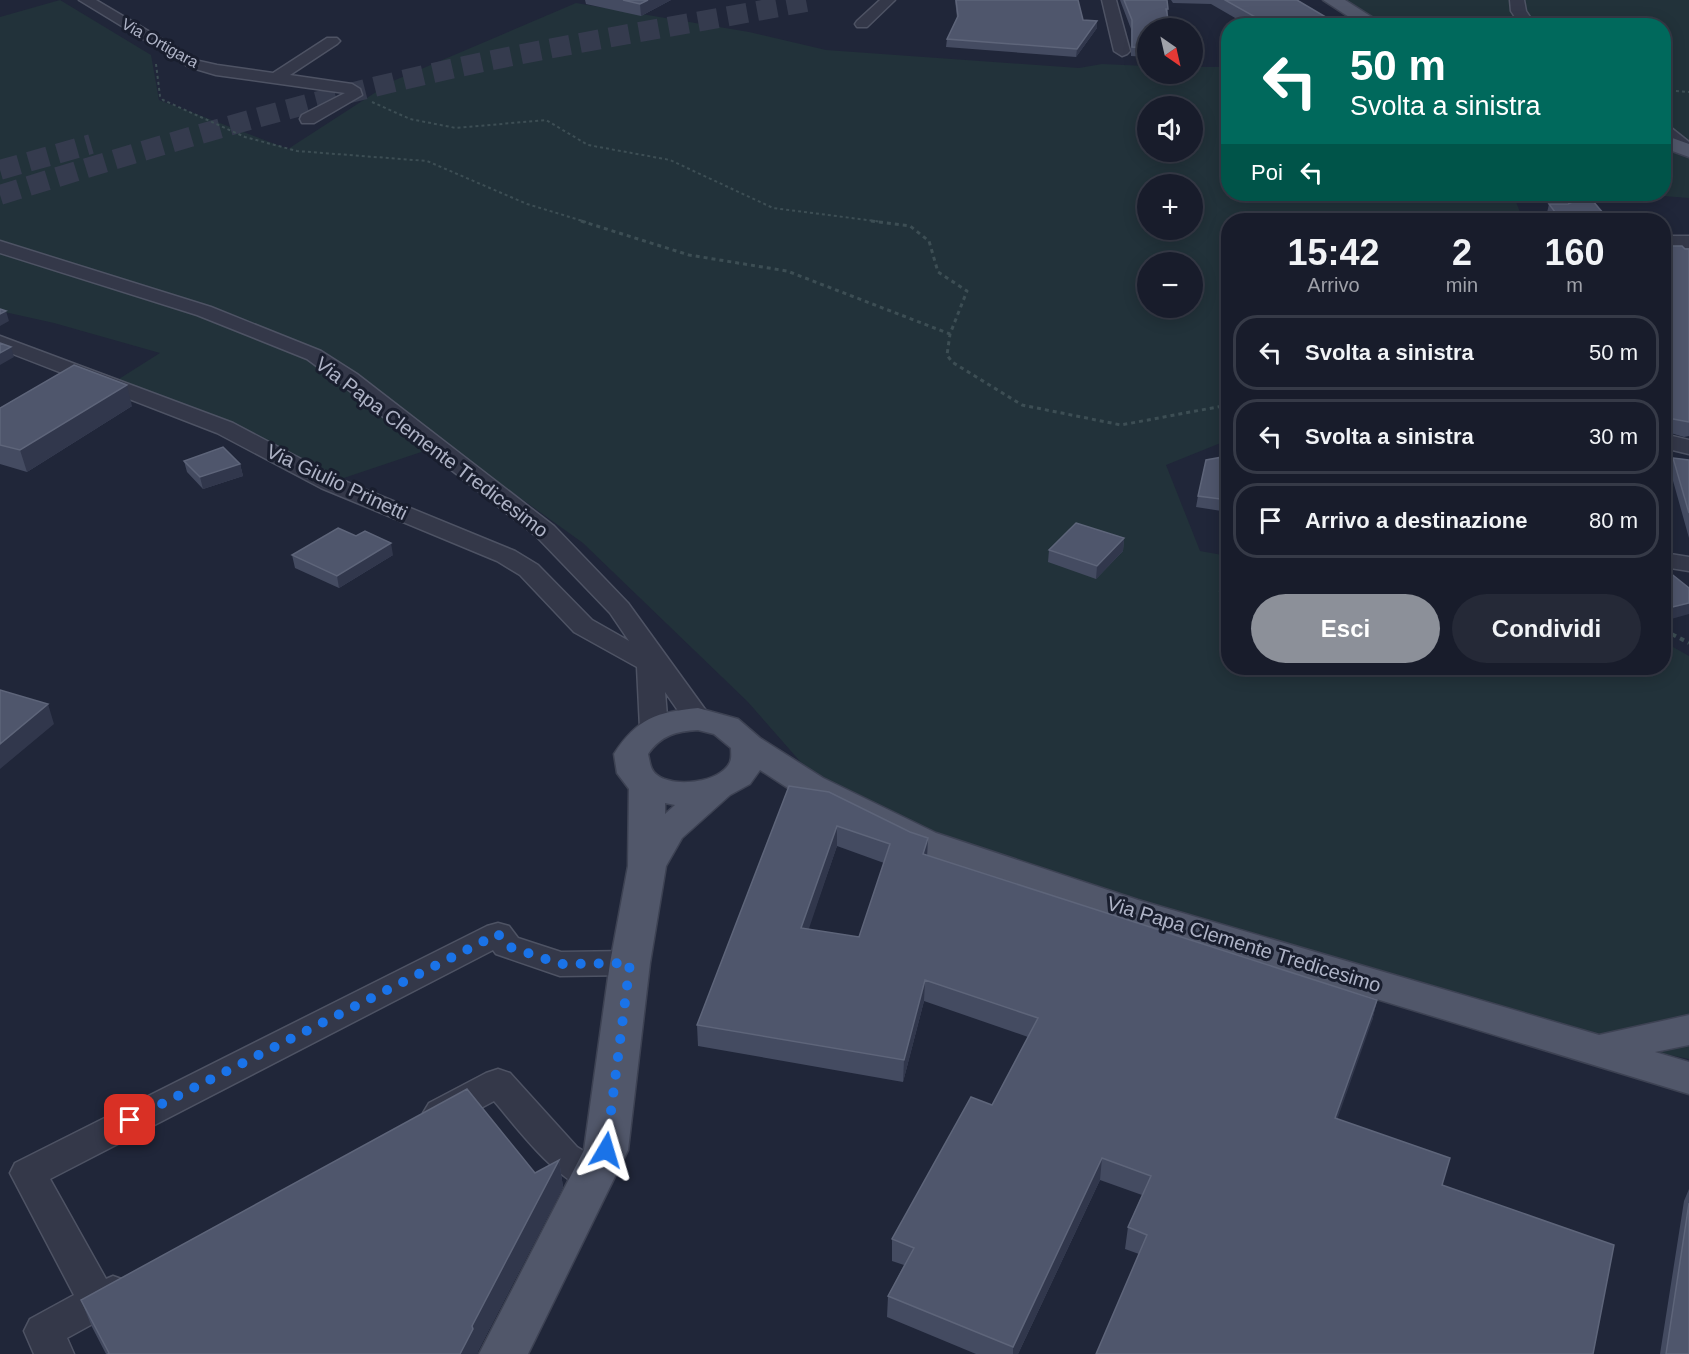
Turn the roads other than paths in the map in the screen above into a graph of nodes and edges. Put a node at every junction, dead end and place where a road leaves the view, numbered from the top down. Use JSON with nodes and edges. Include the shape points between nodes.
{"nodes":[{"id":1,"x":86,"y":0,"type":"edge"},
{"id":2,"x":888,"y":0,"type":"edge"},
{"id":3,"x":1109,"y":0,"type":"edge"},
{"id":4,"x":1335,"y":0,"type":"edge"},
{"id":5,"x":1517,"y":0,"type":"edge"},
{"id":6,"x":1364,"y":18,"type":"edge"},
{"id":7,"x":1522,"y":18,"type":"edge"},
{"id":8,"x":862,"y":24,"type":"dead end"},
{"id":9,"x":332,"y":41,"type":"dead end"},
{"id":10,"x":1122,"y":51,"type":"dead end"},
{"id":11,"x":275,"y":78,"type":"junction"},
{"id":12,"x":308,"y":119,"type":"dead end"},
{"id":13,"x":1671,"y":136,"type":"edge"},
{"id":14,"x":1671,"y":144,"type":"edge"},
{"id":15,"x":1689,"y":150,"type":"edge"},
{"id":16,"x":1671,"y":242,"type":"edge"},
{"id":17,"x":1689,"y":242,"type":"edge"},
{"id":18,"x":0,"y":247,"type":"edge"},
{"id":19,"x":0,"y":342,"type":"edge"},
{"id":20,"x":1671,"y":443,"type":"edge"},
{"id":21,"x":1689,"y":447,"type":"edge"},
{"id":22,"x":1671,"y":561,"type":"edge"},
{"id":23,"x":1689,"y":564,"type":"edge"},
{"id":24,"x":649,"y":658,"type":"junction"},
{"id":25,"x":698,"y":719,"type":"junction"},
{"id":26,"x":654,"y":728,"type":"junction"},
{"id":27,"x":748,"y":746,"type":"junction"},
{"id":28,"x":726,"y":783,"type":"junction"},
{"id":29,"x":647,"y":784,"type":"junction"},
{"id":30,"x":810,"y":786,"type":"junction"},
{"id":31,"x":647,"y":866,"type":"junction"},
{"id":32,"x":630,"y":963,"type":"junction"},
{"id":33,"x":1689,"y":1030,"type":"edge"},
{"id":34,"x":1599,"y":1051,"type":"junction"},
{"id":35,"x":1689,"y":1078,"type":"edge"},
{"id":36,"x":416,"y":1127,"type":"edge"},
{"id":37,"x":594,"y":1175,"type":"junction"},
{"id":38,"x":139,"y":1279,"type":"edge"},
{"id":39,"x":98,"y":1302,"type":"junction"},
{"id":40,"x":54,"y":1354,"type":"edge"},
{"id":41,"x":503,"y":1354,"type":"edge"}],
"edges":[{"from":1,"to":11,"type":"street","name":"Via Ortigara","via":[[185,60],[207,68]]},
{"from":2,"to":8,"type":"street"},
{"from":3,"to":10,"type":"street"},
{"from":4,"to":6,"type":"main road"},
{"from":5,"to":7,"type":"street"},
{"from":9,"to":11,"type":"street"},
{"from":11,"to":12,"type":"street","name":"Via Ortigara","via":[[346,87],[354,92]]},
{"from":13,"to":15,"type":"street"},
{"from":14,"to":15,"type":"main road"},
{"from":16,"to":17,"type":"street"},
{"from":18,"to":24,"type":"street","name":"Via Papa Clemente Tredicesimo","via":[[204,311],[314,356],[545,531],[619,608]]},
{"from":19,"to":24,"type":"street","name":"Via Giulio Prinetti","via":[[225,428],[329,483],[506,556],[529,570],[583,626]]},
{"from":20,"to":21,"type":"street"},
{"from":22,"to":23,"type":"street"},
{"from":24,"to":25,"type":"street","name":"Via Papa Clemente Tredicesimo"},
{"from":24,"to":26,"type":"street","name":"Via Papa Clemente Tredicesimo"},
{"from":25,"to":26,"type":"main road"},
{"from":25,"to":27,"type":"main road","via":[[718,722],[736,731]]},
{"from":26,"to":29,"type":"main road","via":[[639,740],[631,754],[635,773]]},
{"from":27,"to":28,"type":"main road","via":[[747,764]]},
{"from":27,"to":30,"type":"main road","name":"Via Papa Clemente Tredicesimo"},
{"from":28,"to":29,"type":"main road","via":[[698,793],[675,793]]},
{"from":28,"to":30,"type":"main road","name":"Via Papa Clemente Tredicesimo"},
{"from":28,"to":31,"type":"main road","via":[[669,830]]},
{"from":29,"to":31,"type":"main road"},
{"from":30,"to":34,"type":"main road","name":"Via Papa Clemente Tredicesimo","via":[[922,842],[1124,909]]},
{"from":31,"to":32,"type":"main road"},
{"from":32,"to":37,"type":"main road","via":[[606,1150]]},
{"from":32,"to":39,"type":"street","via":[[560,964],[507,946],[498,934],[28,1173]]},
{"from":33,"to":34,"type":"main road"},
{"from":34,"to":35,"type":"main road","name":"Via Papa Clemente Tredicesimo"},
{"from":36,"to":37,"type":"street","via":[[498,1082],[564,1156]]},
{"from":37,"to":41,"type":"main road"},
{"from":38,"to":39,"type":"street"},
{"from":39,"to":40,"type":"street","via":[[44,1331]]}]}
